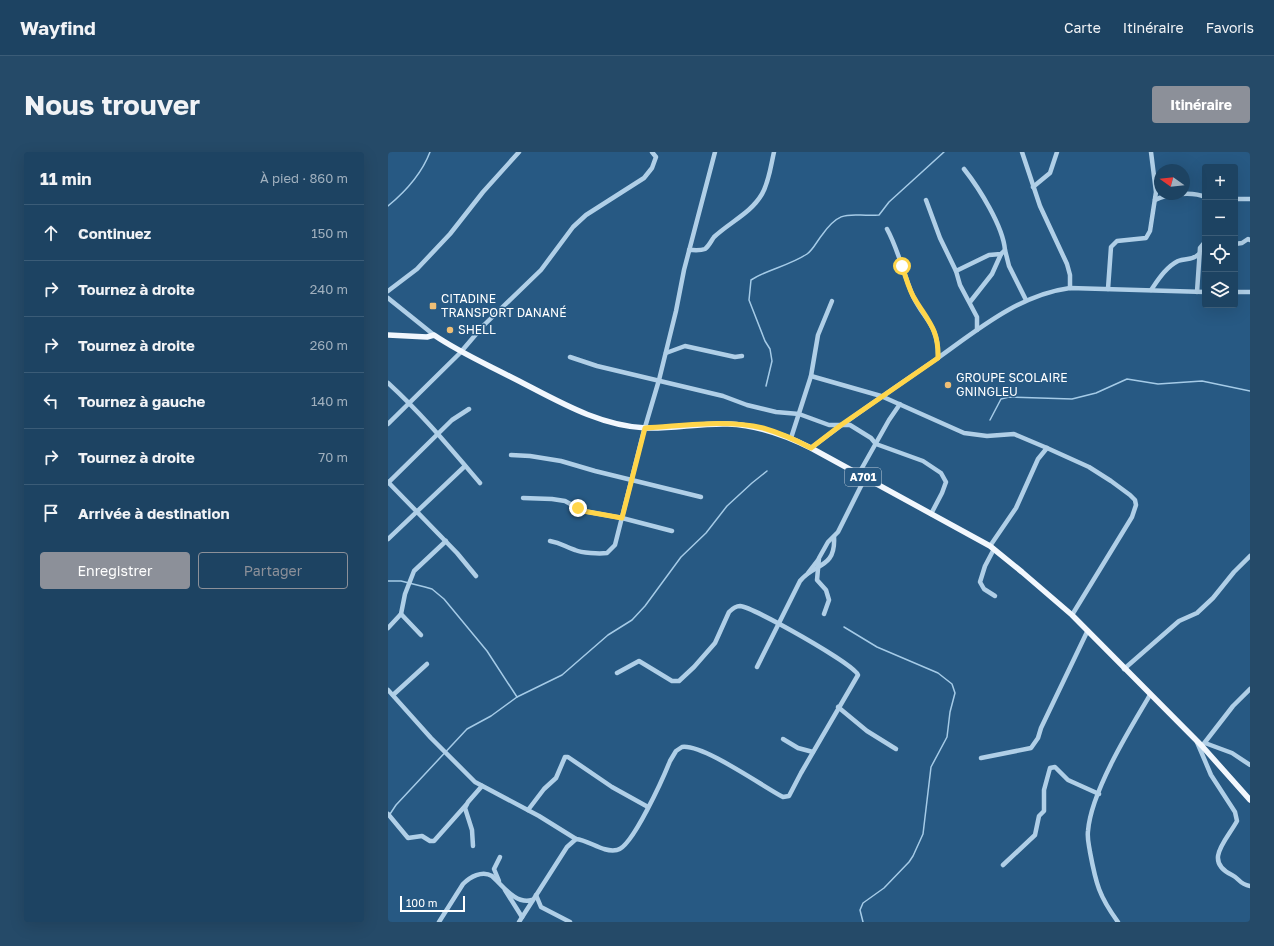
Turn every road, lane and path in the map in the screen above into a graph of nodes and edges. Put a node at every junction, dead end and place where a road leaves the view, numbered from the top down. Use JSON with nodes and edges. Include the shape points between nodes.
{"nodes":[{"id":1,"x":519,"y":152,"type":"edge"},
{"id":2,"x":652,"y":152,"type":"edge"},
{"id":3,"x":659,"y":152,"type":"edge"},
{"id":4,"x":715,"y":152,"type":"edge"},
{"id":5,"x":774,"y":152,"type":"edge"},
{"id":6,"x":1022,"y":152,"type":"edge"},
{"id":7,"x":1057,"y":152,"type":"edge"},
{"id":8,"x":1151,"y":152,"type":"edge"},
{"id":9,"x":656,"y":157,"type":"junction"},
{"id":10,"x":964,"y":169,"type":"dead end"},
{"id":11,"x":1154,"y":172,"type":"edge"},
{"id":12,"x":1034,"y":187,"type":"junction"},
{"id":13,"x":1190,"y":194,"type":"edge"},
{"id":14,"x":1202,"y":196,"type":"edge"},
{"id":15,"x":1238,"y":199,"type":"edge"},
{"id":16,"x":1250,"y":199,"type":"edge"},
{"id":17,"x":926,"y":200,"type":"dead end"},
{"id":18,"x":1155,"y":200,"type":"edge"},
{"id":19,"x":886,"y":229,"type":"dead end"},
{"id":20,"x":1249,"y":237,"type":"edge"},
{"id":21,"x":1202,"y":244,"type":"edge"},
{"id":22,"x":1238,"y":244,"type":"edge"},
{"id":23,"x":689,"y":250,"type":"junction"},
{"id":24,"x":1003,"y":252,"type":"junction"},
{"id":25,"x":1199,"y":254,"type":"junction"},
{"id":26,"x":956,"y":271,"type":"junction"},
{"id":27,"x":1070,"y":288,"type":"junction"},
{"id":28,"x":1108,"y":289,"type":"junction"},
{"id":29,"x":1151,"y":290,"type":"junction"},
{"id":30,"x":388,"y":291,"type":"edge"},
{"id":31,"x":1197,"y":292,"type":"junction"},
{"id":32,"x":1202,"y":292,"type":"edge"},
{"id":33,"x":1238,"y":292,"type":"edge"},
{"id":34,"x":1250,"y":292,"type":"edge"},
{"id":35,"x":388,"y":298,"type":"edge"},
{"id":36,"x":1026,"y":300,"type":"junction"},
{"id":37,"x":832,"y":301,"type":"dead end"},
{"id":38,"x":970,"y":302,"type":"junction"},
{"id":39,"x":977,"y":330,"type":"junction"},
{"id":40,"x":388,"y":335,"type":"edge"},
{"id":41,"x":434,"y":335,"type":"junction"},
{"id":42,"x":460,"y":353,"type":"junction"},
{"id":43,"x":666,"y":353,"type":"junction"},
{"id":44,"x":742,"y":356,"type":"dead end"},
{"id":45,"x":570,"y":357,"type":"dead end"},
{"id":46,"x":938,"y":358,"type":"junction"},
{"id":47,"x":810,"y":376,"type":"junction"},
{"id":48,"x":659,"y":380,"type":"junction"},
{"id":49,"x":388,"y":383,"type":"edge"},
{"id":50,"x":881,"y":396,"type":"junction"},
{"id":51,"x":410,"y":403,"type":"junction"},
{"id":52,"x":900,"y":404,"type":"junction"},
{"id":53,"x":469,"y":409,"type":"dead end"},
{"id":54,"x":799,"y":414,"type":"junction"},
{"id":55,"x":388,"y":424,"type":"edge"},
{"id":56,"x":841,"y":425,"type":"junction"},
{"id":57,"x":645,"y":428,"type":"junction"},
{"id":58,"x":439,"y":434,"type":"junction"},
{"id":59,"x":791,"y":438,"type":"junction"},
{"id":60,"x":876,"y":444,"type":"junction"},
{"id":61,"x":811,"y":448,"type":"junction"},
{"id":62,"x":1047,"y":448,"type":"junction"},
{"id":63,"x":511,"y":456,"type":"dead end"},
{"id":64,"x":466,"y":466,"type":"junction"},
{"id":65,"x":858,"y":475,"type":"junction"},
{"id":66,"x":864,"y":478,"type":"junction"},
{"id":67,"x":632,"y":480,"type":"junction"},
{"id":68,"x":388,"y":482,"type":"edge"},
{"id":69,"x":480,"y":483,"type":"dead end"},
{"id":70,"x":701,"y":497,"type":"dead end"},
{"id":71,"x":523,"y":498,"type":"dead end"},
{"id":72,"x":417,"y":511,"type":"junction"},
{"id":73,"x":931,"y":514,"type":"junction"},
{"id":74,"x":622,"y":518,"type":"junction"},
{"id":75,"x":672,"y":530,"type":"dead end"},
{"id":76,"x":834,"y":537,"type":"junction"},
{"id":77,"x":388,"y":538,"type":"edge"},
{"id":78,"x":446,"y":541,"type":"junction"},
{"id":79,"x":550,"y":542,"type":"dead end"},
{"id":80,"x":992,"y":548,"type":"junction"},
{"id":81,"x":1250,"y":556,"type":"edge"},
{"id":82,"x":819,"y":558,"type":"junction"},
{"id":83,"x":817,"y":569,"type":"junction"},
{"id":84,"x":807,"y":574,"type":"junction"},
{"id":85,"x":476,"y":576,"type":"dead end"},
{"id":86,"x":995,"y":596,"type":"dead end"},
{"id":87,"x":401,"y":614,"type":"junction"},
{"id":88,"x":824,"y":614,"type":"dead end"},
{"id":89,"x":1072,"y":615,"type":"junction"},
{"id":90,"x":778,"y":623,"type":"junction"},
{"id":91,"x":388,"y":628,"type":"edge"},
{"id":92,"x":1087,"y":632,"type":"junction"},
{"id":93,"x":421,"y":635,"type":"dead end"},
{"id":94,"x":427,"y":664,"type":"dead end"},
{"id":95,"x":757,"y":667,"type":"dead end"},
{"id":96,"x":1124,"y":669,"type":"junction"},
{"id":97,"x":617,"y":673,"type":"dead end"},
{"id":98,"x":1250,"y":689,"type":"edge"},
{"id":99,"x":388,"y":690,"type":"edge"},
{"id":100,"x":393,"y":695,"type":"junction"},
{"id":101,"x":1150,"y":695,"type":"junction"},
{"id":102,"x":838,"y":708,"type":"junction"},
{"id":103,"x":783,"y":739,"type":"dead end"},
{"id":104,"x":1196,"y":741,"type":"junction"},
{"id":105,"x":1203,"y":744,"type":"junction"},
{"id":106,"x":896,"y":750,"type":"dead end"},
{"id":107,"x":813,"y":752,"type":"junction"},
{"id":108,"x":981,"y":758,"type":"dead end"},
{"id":109,"x":1250,"y":765,"type":"edge"},
{"id":110,"x":482,"y":786,"type":"junction"},
{"id":111,"x":1098,"y":794,"type":"junction"},
{"id":112,"x":1250,"y":800,"type":"edge"},
{"id":113,"x":466,"y":805,"type":"junction"},
{"id":114,"x":648,"y":807,"type":"junction"},
{"id":115,"x":528,"y":810,"type":"junction"},
{"id":116,"x":388,"y":814,"type":"edge"},
{"id":117,"x":576,"y":839,"type":"junction"},
{"id":118,"x":474,"y":846,"type":"dead end"},
{"id":119,"x":500,"y":857,"type":"dead end"},
{"id":120,"x":1003,"y":865,"type":"dead end"},
{"id":121,"x":494,"y":870,"type":"junction"},
{"id":122,"x":491,"y":876,"type":"junction"},
{"id":123,"x":500,"y":884,"type":"junction"},
{"id":124,"x":1250,"y":886,"type":"edge"},
{"id":125,"x":536,"y":895,"type":"junction"},
{"id":126,"x":532,"y":900,"type":"junction"},
{"id":127,"x":522,"y":917,"type":"junction"},
{"id":128,"x":439,"y":922,"type":"edge"},
{"id":129,"x":519,"y":922,"type":"edge"},
{"id":130,"x":570,"y":922,"type":"edge"},
{"id":131,"x":1118,"y":922,"type":"edge"}],
"edges":[{"from":1,"to":30,"type":"street","via":[[450,234],[417,269]]},
{"from":2,"to":9,"type":"street"},
{"from":3,"to":9,"type":"street"},
{"from":4,"to":23,"type":"street"},
{"from":5,"to":23,"type":"street","via":[[763,193],[753,205],[713,238],[706,248]]},
{"from":6,"to":12,"type":"street"},
{"from":7,"to":12,"type":"street","via":[[1050,173]]},
{"from":8,"to":11,"type":"street"},
{"from":9,"to":42,"type":"street","via":[[644,178],[592,211],[573,227],[541,270],[483,326]]},
{"from":10,"to":24,"type":"street","via":[[1000,230]]},
{"from":12,"to":27,"type":"street","via":[[1043,214],[1067,264]]},
{"from":13,"to":14,"type":"street"},
{"from":15,"to":16,"type":"street"},
{"from":17,"to":26,"type":"street"},
{"from":18,"to":28,"type":"street","via":[[1148,236],[1141,240],[1117,241],[1111,247]]},
{"from":19,"to":46,"type":"street","via":[[896,245],[913,296],[933,326]]},
{"from":20,"to":22,"type":"street"},
{"from":21,"to":25,"type":"street"},
{"from":23,"to":43,"type":"street"},
{"from":24,"to":26,"type":"street","via":[[989,255]]},
{"from":24,"to":36,"type":"street"},
{"from":24,"to":38,"type":"street","via":[[992,274]]},
{"from":25,"to":29,"type":"street","via":[[1193,259],[1178,261],[1172,265]]},
{"from":25,"to":31,"type":"street"},
{"from":26,"to":38,"type":"street","via":[[960,285]]},
{"from":27,"to":28,"type":"street"},
{"from":27,"to":36,"type":"street","via":[[1051,291]]},
{"from":28,"to":29,"type":"street"},
{"from":29,"to":31,"type":"street"},
{"from":31,"to":32,"type":"street"},
{"from":33,"to":34,"type":"street"},
{"from":35,"to":41,"type":"street"},
{"from":36,"to":39,"type":"street"},
{"from":37,"to":47,"type":"street","via":[[818,335]]},
{"from":38,"to":39,"type":"street","via":[[976,317]]},
{"from":39,"to":46,"type":"street"},
{"from":40,"to":41,"type":"main road"},
{"from":41,"to":42,"type":"main road","number":"A701"},
{"from":42,"to":51,"type":"street"},
{"from":42,"to":57,"type":"main road","number":"A701","via":[[576,409],[616,423]]},
{"from":43,"to":44,"type":"street","via":[[685,346],[735,357]]},
{"from":43,"to":48,"type":"street"},
{"from":45,"to":48,"type":"street"},
{"from":46,"to":50,"type":"street"},
{"from":47,"to":50,"type":"street"},
{"from":47,"to":54,"type":"street"},
{"from":48,"to":54,"type":"street","via":[[747,405]]},
{"from":48,"to":57,"type":"street"},
{"from":49,"to":51,"type":"street"},
{"from":50,"to":52,"type":"street"},
{"from":50,"to":56,"type":"street"},
{"from":51,"to":55,"type":"street"},
{"from":51,"to":58,"type":"street"},
{"from":52,"to":60,"type":"street"},
{"from":52,"to":62,"type":"street","via":[[964,433],[987,436],[1014,434]]},
{"from":53,"to":58,"type":"street","via":[[455,417]]},
{"from":54,"to":56,"type":"street","via":[[830,425]]},
{"from":54,"to":59,"type":"street"},
{"from":56,"to":60,"type":"street","via":[[850,425]]},
{"from":56,"to":61,"type":"street"},
{"from":57,"to":59,"type":"main road","number":"A701","via":[[728,424],[762,428]]},
{"from":57,"to":67,"type":"street"},
{"from":58,"to":64,"type":"street"},
{"from":58,"to":68,"type":"street"},
{"from":59,"to":61,"type":"main road","number":"A701"},
{"from":60,"to":65,"type":"street"},
{"from":60,"to":73,"type":"street","via":[[917,458],[941,473],[946,482]]},
{"from":61,"to":65,"type":"main road","number":"A701"},
{"from":62,"to":80,"type":"street","via":[[1038,459],[1016,508]]},
{"from":62,"to":89,"type":"street","via":[[1111,481],[1130,495],[1136,505],[1127,527]]},
{"from":63,"to":67,"type":"street","via":[[561,461]]},
{"from":64,"to":69,"type":"street"},
{"from":64,"to":72,"type":"street"},
{"from":65,"to":66,"type":"main road","number":"A701"},
{"from":66,"to":73,"type":"main road","number":"A701"},
{"from":66,"to":76,"type":"street","via":[[841,528]]},
{"from":67,"to":70,"type":"street"},
{"from":67,"to":74,"type":"street"},
{"from":68,"to":72,"type":"street"},
{"from":71,"to":74,"type":"street","via":[[552,499],[574,505],[583,511]]},
{"from":72,"to":77,"type":"street"},
{"from":72,"to":78,"type":"street"},
{"from":73,"to":80,"type":"main road","number":"A701"},
{"from":74,"to":75,"type":"street"},
{"from":74,"to":79,"type":"street","via":[[615,545],[607,553],[580,552],[564,544]]},
{"from":76,"to":82,"type":"street"},
{"from":76,"to":83,"type":"street","via":[[832,554]]},
{"from":78,"to":85,"type":"street"},
{"from":78,"to":87,"type":"street","via":[[414,571]]},
{"from":80,"to":86,"type":"street","via":[[980,582],[984,589]]},
{"from":80,"to":89,"type":"main road","number":"A701"},
{"from":81,"to":96,"type":"street","via":[[1197,613],[1179,621]]},
{"from":82,"to":83,"type":"street"},
{"from":82,"to":84,"type":"street"},
{"from":83,"to":84,"type":"street"},
{"from":83,"to":88,"type":"street","via":[[817,580],[826,590],[829,600]]},
{"from":84,"to":90,"type":"street","via":[[800,581]]},
{"from":87,"to":91,"type":"street"},
{"from":87,"to":93,"type":"street"},
{"from":89,"to":92,"type":"main road","number":"A701"},
{"from":90,"to":95,"type":"street"},
{"from":90,"to":97,"type":"street","via":[[740,606],[733,608],[724,620],[715,643],[679,681],[672,681],[639,661]]},
{"from":90,"to":102,"type":"street","via":[[857,671],[857,678]]},
{"from":92,"to":96,"type":"main road","number":"A701"},
{"from":92,"to":108,"type":"street","via":[[1031,748]]},
{"from":94,"to":100,"type":"street"},
{"from":96,"to":101,"type":"main road","number":"A701"},
{"from":98,"to":105,"type":"street"},
{"from":99,"to":100,"type":"street"},
{"from":100,"to":110,"type":"street","via":[[437,744]]},
{"from":101,"to":104,"type":"main road","number":"A701"},
{"from":101,"to":111,"type":"street","via":[[1128,731]]},
{"from":102,"to":106,"type":"street"},
{"from":102,"to":107,"type":"street"},
{"from":103,"to":107,"type":"street","via":[[798,748]]},
{"from":104,"to":105,"type":"main road","number":"A701"},
{"from":104,"to":124,"type":"street","via":[[1211,775],[1235,812],[1237,821],[1217,855],[1219,866],[1234,875],[1241,884]]},
{"from":105,"to":109,"type":"street","via":[[1232,753]]},
{"from":105,"to":112,"type":"main road","number":"A701"},
{"from":107,"to":114,"type":"street","via":[[792,792],[785,797],[700,750],[682,746],[670,761]]},
{"from":110,"to":113,"type":"street"},
{"from":110,"to":115,"type":"street"},
{"from":111,"to":120,"type":"street","via":[[1068,780],[1055,767],[1050,768],[1044,790],[1044,811],[1039,816],[1035,835]]},
{"from":111,"to":131,"type":"street","via":[[1088,825],[1087,840],[1097,888],[1106,907]]},
{"from":113,"to":116,"type":"street","via":[[434,841],[422,836],[408,838]]},
{"from":113,"to":118,"type":"street","via":[[465,811],[472,830]]},
{"from":114,"to":115,"type":"street","via":[[565,757],[556,778]]},
{"from":114,"to":117,"type":"street","via":[[625,847],[620,850],[610,850]]},
{"from":115,"to":117,"type":"street"},
{"from":117,"to":125,"type":"street","via":[[567,847]]},
{"from":119,"to":121,"type":"street"},
{"from":121,"to":122,"type":"street"},
{"from":121,"to":123,"type":"street"},
{"from":122,"to":123,"type":"street"},
{"from":122,"to":128,"type":"street","via":[[482,874],[468,879],[455,894]]},
{"from":123,"to":126,"type":"street","via":[[518,899],[526,902]]},
{"from":123,"to":127,"type":"street"},
{"from":125,"to":126,"type":"street"},
{"from":125,"to":130,"type":"street","via":[[541,907]]},
{"from":126,"to":127,"type":"street"},
{"from":127,"to":129,"type":"street"}]}
